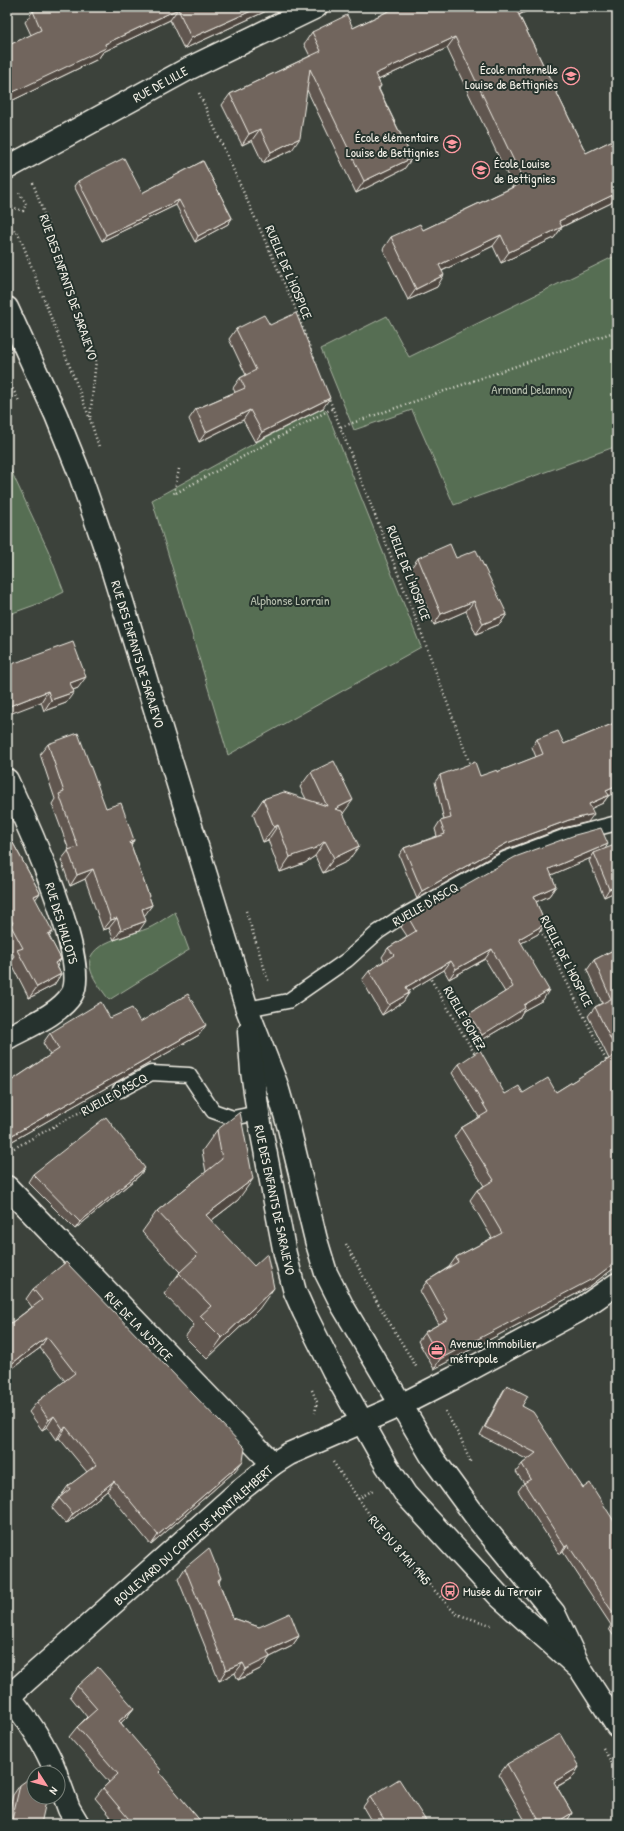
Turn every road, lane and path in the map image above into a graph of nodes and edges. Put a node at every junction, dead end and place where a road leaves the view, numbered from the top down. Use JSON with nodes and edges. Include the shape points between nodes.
{"nodes":[{"id":1,"x":316,"y":7,"type":"edge"},
{"id":2,"x":188,"y":69,"type":"junction"},
{"id":3,"x":14,"y":171,"type":"edge"},
{"id":4,"x":7,"y":211,"type":"edge"},
{"id":5,"x":7,"y":308,"type":"edge"},
{"id":6,"x":617,"y":331,"type":"edge"},
{"id":7,"x":319,"y":371,"type":"edge"},
{"id":8,"x":327,"y":394,"type":"edge"},
{"id":9,"x":333,"y":408,"type":"junction"},
{"id":10,"x":90,"y":419,"type":"dead end"},
{"id":11,"x":340,"y":427,"type":"junction"},
{"id":12,"x":179,"y":469,"type":"dead end"},
{"id":13,"x":473,"y":771,"type":"edge"},
{"id":14,"x":7,"y":780,"type":"edge"},
{"id":15,"x":617,"y":823,"type":"edge"},
{"id":16,"x":537,"y":923,"type":"edge"},
{"id":17,"x":428,"y":974,"type":"edge"},
{"id":18,"x":247,"y":1009,"type":"junction"},
{"id":19,"x":7,"y":1038,"type":"edge"},
{"id":20,"x":479,"y":1061,"type":"edge"},
{"id":21,"x":610,"y":1068,"type":"edge"},
{"id":22,"x":120,"y":1090,"type":"joint"},
{"id":23,"x":258,"y":1113,"type":"junction"},
{"id":24,"x":7,"y":1152,"type":"edge"},
{"id":25,"x":7,"y":1187,"type":"edge"},
{"id":26,"x":617,"y":1284,"type":"edge"},
{"id":27,"x":402,"y":1345,"type":"dead end"},
{"id":28,"x":418,"y":1369,"type":"dead end"},
{"id":29,"x":314,"y":1395,"type":"dead end"},
{"id":30,"x":401,"y":1405,"type":"junction"},
{"id":31,"x":447,"y":1414,"type":"dead end"},
{"id":32,"x":313,"y":1415,"type":"dead end"},
{"id":33,"x":362,"y":1422,"type":"junction"},
{"id":34,"x":461,"y":1439,"type":"dead end"},
{"id":35,"x":273,"y":1464,"type":"junction"},
{"id":36,"x":337,"y":1469,"type":"dead end"},
{"id":37,"x":492,"y":1626,"type":"dead end"},
{"id":38,"x":581,"y":1670,"type":"junction"},
{"id":39,"x":8,"y":1697,"type":"edge"},
{"id":40,"x":617,"y":1726,"type":"edge"},
{"id":41,"x":601,"y":1745,"type":"dead end"},
{"id":42,"x":53,"y":1765,"type":"edge"},
{"id":43,"x":617,"y":1772,"type":"edge"},
{"id":44,"x":66,"y":1801,"type":"edge"},
{"id":45,"x":78,"y":1824,"type":"edge"}],
"edges":[{"from":1,"to":2,"type":"main road","name":"RUE DE LILLE"},
{"from":2,"to":3,"type":"main road","name":"RUE DE LILLE"},
{"from":2,"to":7,"type":"path","name":"RUELLE DE L'HOSPICE","via":[[294,305]]},
{"from":3,"to":4,"type":"path","via":[[26,204],[24,211],[9,206]]},
{"from":3,"to":10,"type":"path","name":"RUE DES ENFANTS DE SARAJEVO","via":[[36,188],[96,360]]},
{"from":5,"to":18,"type":"main road","name":"RUE DES ENFANTS DE SARAJEVO","via":[[56,415],[109,559]]},
{"from":6,"to":11,"type":"path"},
{"from":8,"to":9,"type":"path","name":"RUELLE DE L'HOSPICE"},
{"from":9,"to":11,"type":"path","name":"RUELLE DE L'HOSPICE"},
{"from":9,"to":12,"type":"path","via":[[174,494]]},
{"from":11,"to":13,"type":"path","name":"RUELLE DE L'HOSPICE"},
{"from":14,"to":19,"type":"main road","name":"RUE DES HALLOTS","via":[[41,855],[72,948],[76,973],[74,989],[61,1006]]},
{"from":15,"to":18,"type":"lane","name":"RUELLE D'ASCQ","via":[[566,836],[505,859],[396,920],[346,960],[288,1000]]},
{"from":16,"to":21,"type":"path","name":"RUELLE DE L'HOSPICE"},
{"from":17,"to":20,"type":"path","name":"RUELLE BOMEZ"},
{"from":18,"to":23,"type":"main road","name":"RUE DES ENFANTS DE SARAJEVO"},
{"from":18,"to":30,"type":"main road","name":"RUE DES ENFANTS DE SARAJEVO","via":[[278,1090],[326,1273]]},
{"from":22,"to":23,"type":"lane","name":"RUELLE D'ASCQ","via":[[151,1073],[189,1075],[212,1111],[233,1118]]},
{"from":22,"to":24,"type":"path","name":"RUELLE D'ASCQ"},
{"from":23,"to":33,"type":"main road","name":"RUE DES ENFANTS DE SARAJEVO","via":[[280,1233],[295,1292]]},
{"from":25,"to":35,"type":"main road","name":"RUE DE LA JUSTICE"},
{"from":26,"to":30,"type":"main road","name":"BOULEVARD DU COMTE DE MONTALEMBERT","via":[[578,1311]]},
{"from":27,"to":28,"type":"path"},
{"from":29,"to":32,"type":"path","via":[[318,1402]]},
{"from":30,"to":33,"type":"main road","name":"BOULEVARD DU COMTE DE MONTALEMBERT"},
{"from":30,"to":38,"type":"main road","via":[[432,1457],[463,1500],[554,1613]]},
{"from":31,"to":34,"type":"path"},
{"from":33,"to":35,"type":"main road","name":"BOULEVARD DU COMTE DE MONTALEMBERT","via":[[300,1449]]},
{"from":33,"to":38,"type":"main road","via":[[394,1478],[415,1506],[499,1596]]},
{"from":35,"to":39,"type":"main road","name":"BOULEVARD DU COMTE DE MONTALEMBERT","via":[[238,1492]]},
{"from":36,"to":37,"type":"path","name":"RUE DU 8 MAI 1945","via":[[383,1534],[456,1614]]},
{"from":38,"to":40,"type":"main road"},
{"from":39,"to":42,"type":"main road","via":[[36,1731]]},
{"from":41,"to":43,"type":"path"},
{"from":44,"to":45,"type":"main road"}]}
